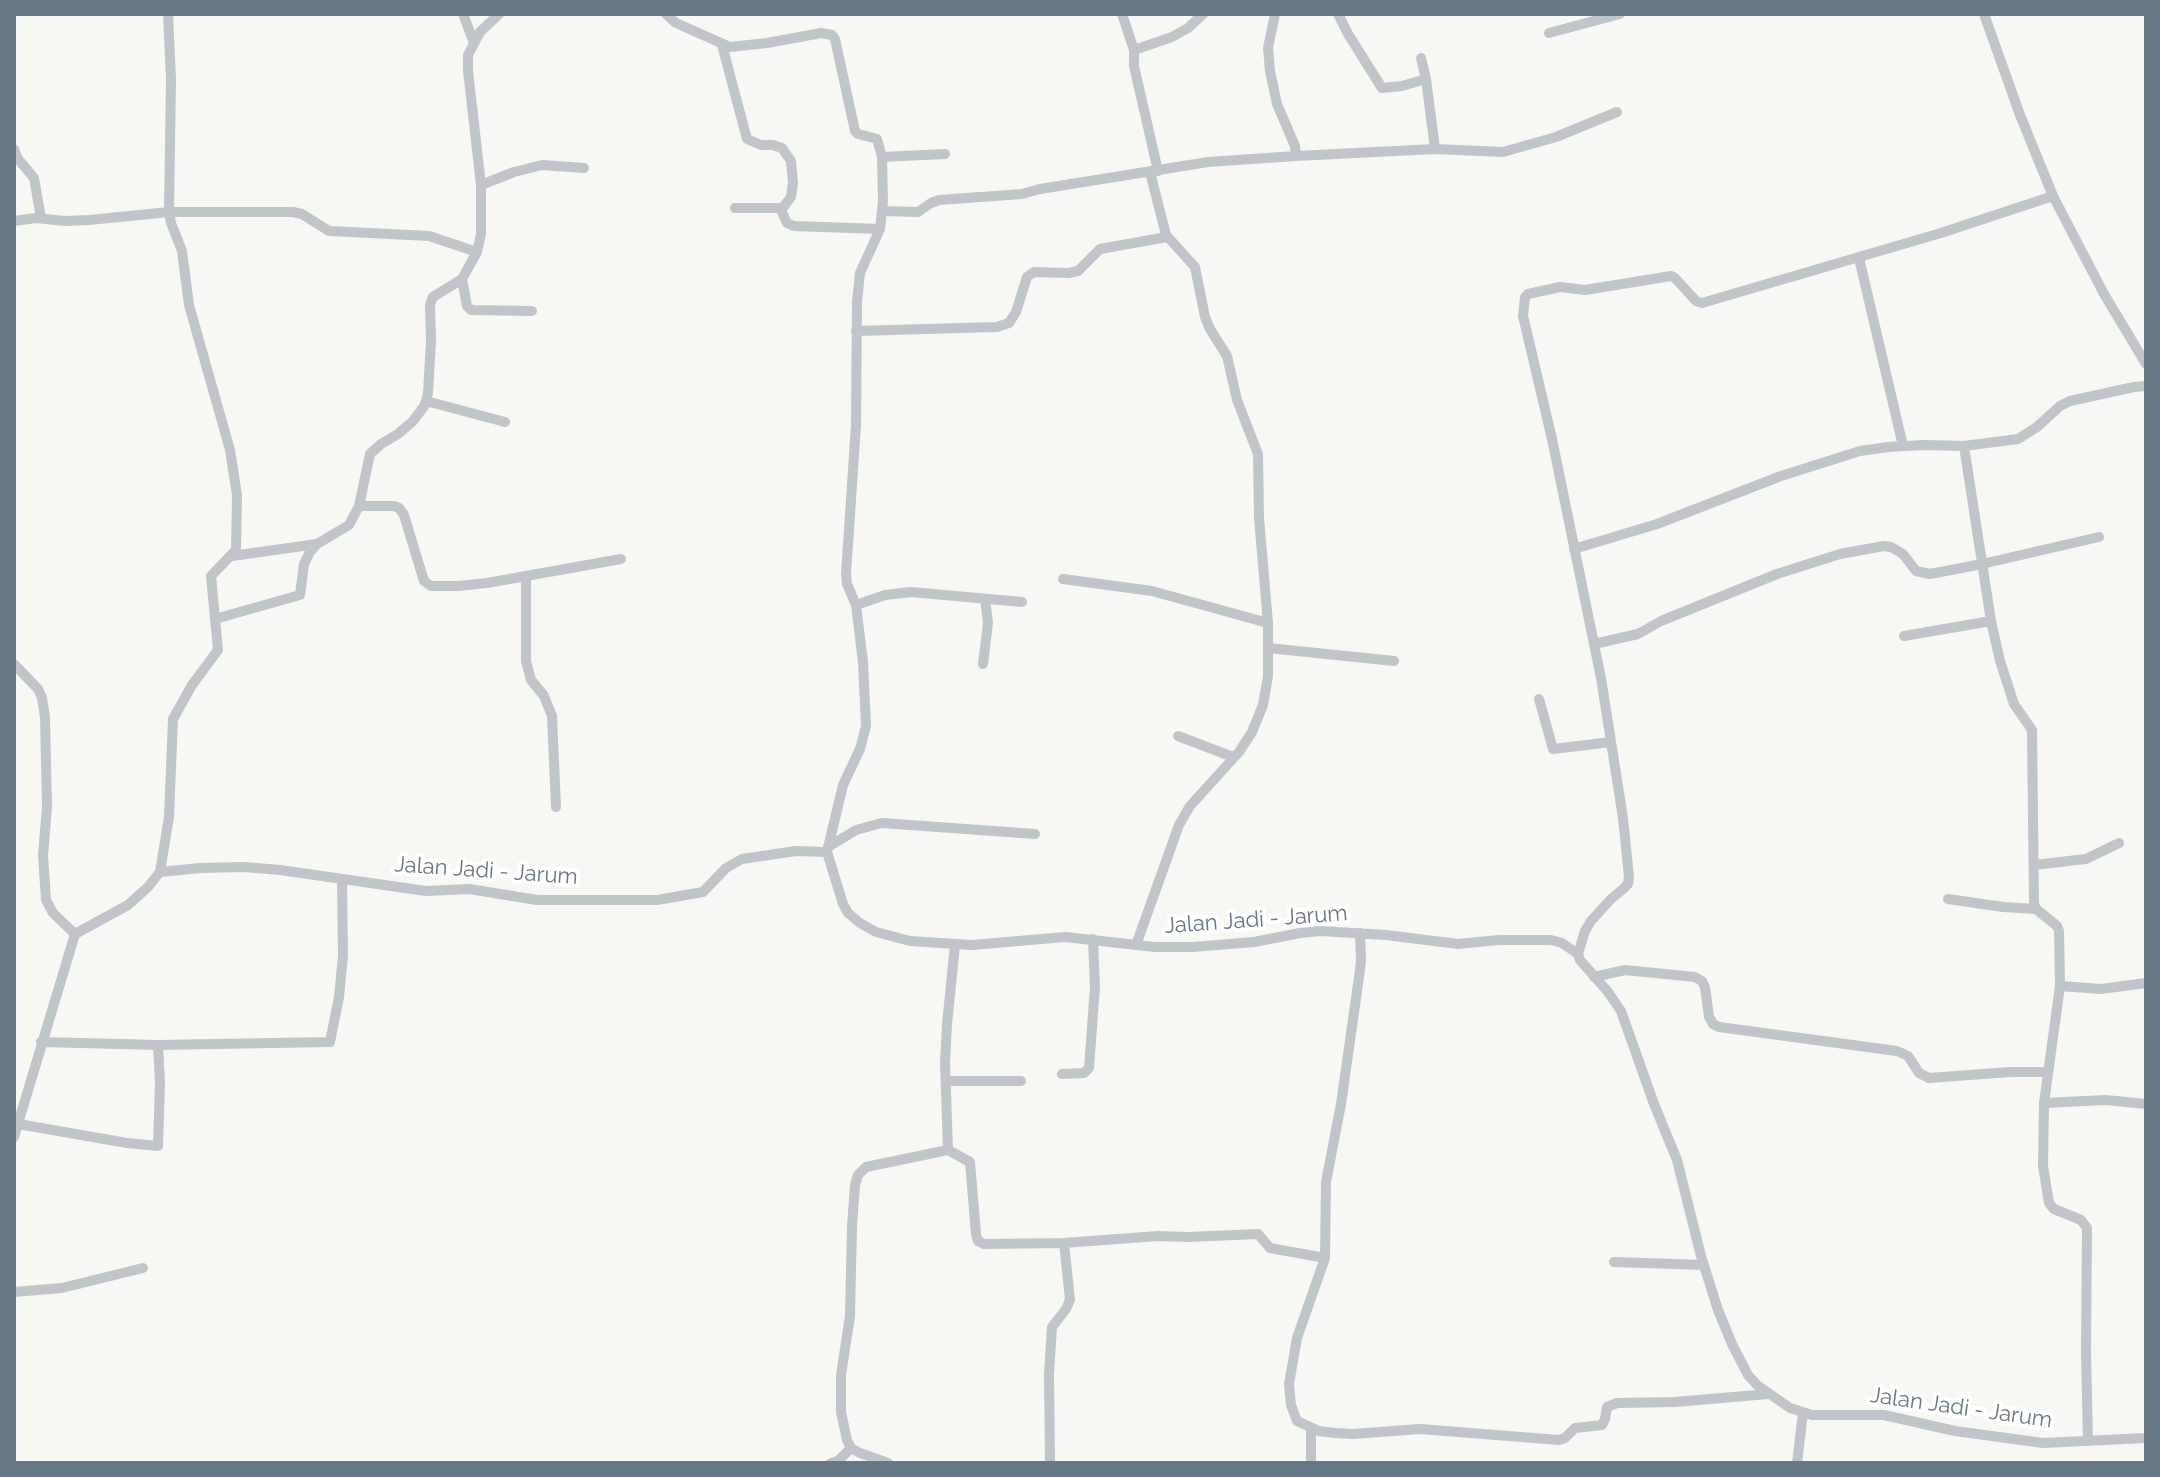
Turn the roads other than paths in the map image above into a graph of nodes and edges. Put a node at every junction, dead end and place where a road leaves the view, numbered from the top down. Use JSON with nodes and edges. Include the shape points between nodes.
{"nodes":[{"id":1,"x":168,"y":14,"type":"edge"},
{"id":2,"x":463,"y":14,"type":"edge"},
{"id":3,"x":499,"y":14,"type":"edge"},
{"id":4,"x":666,"y":14,"type":"edge"},
{"id":5,"x":1122,"y":14,"type":"edge"},
{"id":6,"x":1203,"y":14,"type":"edge"},
{"id":7,"x":1275,"y":14,"type":"edge"},
{"id":8,"x":1338,"y":14,"type":"edge"},
{"id":9,"x":1620,"y":14,"type":"edge"},
{"id":10,"x":1984,"y":14,"type":"edge"},
{"id":11,"x":1549,"y":33,"type":"dead end"},
{"id":12,"x":474,"y":43,"type":"junction"},
{"id":13,"x":722,"y":45,"type":"junction"},
{"id":14,"x":1134,"y":50,"type":"junction"},
{"id":15,"x":1421,"y":58,"type":"dead end"},
{"id":16,"x":1426,"y":79,"type":"junction"},
{"id":17,"x":1617,"y":112,"type":"dead end"},
{"id":18,"x":14,"y":149,"type":"edge"},
{"id":19,"x":1435,"y":149,"type":"junction"},
{"id":20,"x":945,"y":154,"type":"dead end"},
{"id":21,"x":1296,"y":156,"type":"junction"},
{"id":22,"x":882,"y":157,"type":"junction"},
{"id":23,"x":584,"y":168,"type":"dead end"},
{"id":24,"x":1154,"y":171,"type":"junction"},
{"id":25,"x":481,"y":185,"type":"junction"},
{"id":26,"x":2053,"y":196,"type":"junction"},
{"id":27,"x":735,"y":208,"type":"dead end"},
{"id":28,"x":781,"y":210,"type":"junction"},
{"id":29,"x":882,"y":211,"type":"junction"},
{"id":30,"x":169,"y":212,"type":"junction"},
{"id":31,"x":41,"y":218,"type":"junction"},
{"id":32,"x":14,"y":221,"type":"edge"},
{"id":33,"x":880,"y":229,"type":"junction"},
{"id":34,"x":1167,"y":237,"type":"junction"},
{"id":35,"x":477,"y":252,"type":"junction"},
{"id":36,"x":1859,"y":258,"type":"junction"},
{"id":37,"x":462,"y":279,"type":"junction"},
{"id":38,"x":532,"y":311,"type":"dead end"},
{"id":39,"x":856,"y":331,"type":"junction"},
{"id":40,"x":2146,"y":364,"type":"edge"},
{"id":41,"x":2146,"y":386,"type":"edge"},
{"id":42,"x":426,"y":401,"type":"junction"},
{"id":43,"x":505,"y":422,"type":"dead end"},
{"id":44,"x":1903,"y":446,"type":"junction"},
{"id":45,"x":1964,"y":446,"type":"junction"},
{"id":46,"x":359,"y":506,"type":"junction"},
{"id":47,"x":2099,"y":537,"type":"dead end"},
{"id":48,"x":317,"y":544,"type":"junction"},
{"id":49,"x":1574,"y":549,"type":"junction"},
{"id":50,"x":232,"y":556,"type":"junction"},
{"id":51,"x":621,"y":559,"type":"dead end"},
{"id":52,"x":1982,"y":564,"type":"junction"},
{"id":53,"x":526,"y":576,"type":"junction"},
{"id":54,"x":1063,"y":579,"type":"dead end"},
{"id":55,"x":985,"y":599,"type":"junction"},
{"id":56,"x":1022,"y":602,"type":"dead end"},
{"id":57,"x":856,"y":605,"type":"junction"},
{"id":58,"x":215,"y":619,"type":"junction"},
{"id":59,"x":1991,"y":621,"type":"junction"},
{"id":60,"x":1268,"y":623,"type":"junction"},
{"id":61,"x":1904,"y":636,"type":"dead end"},
{"id":62,"x":1594,"y":644,"type":"junction"},
{"id":63,"x":1268,"y":648,"type":"junction"},
{"id":64,"x":1394,"y":661,"type":"dead end"},
{"id":65,"x":14,"y":664,"type":"edge"},
{"id":66,"x":983,"y":664,"type":"dead end"},
{"id":67,"x":1539,"y":699,"type":"dead end"},
{"id":68,"x":1178,"y":736,"type":"dead end"},
{"id":69,"x":1611,"y":742,"type":"junction"},
{"id":70,"x":1233,"y":757,"type":"junction"},
{"id":71,"x":556,"y":807,"type":"dead end"},
{"id":72,"x":1035,"y":834,"type":"dead end"},
{"id":73,"x":2119,"y":843,"type":"dead end"},
{"id":74,"x":827,"y":850,"type":"junction"},
{"id":75,"x":2034,"y":865,"type":"junction"},
{"id":76,"x":160,"y":872,"type":"junction"},
{"id":77,"x":342,"y":879,"type":"junction"},
{"id":78,"x":1948,"y":899,"type":"dead end"},
{"id":79,"x":2036,"y":909,"type":"junction"},
{"id":80,"x":1360,"y":933,"type":"junction"},
{"id":81,"x":75,"y":934,"type":"junction"},
{"id":82,"x":1093,"y":939,"type":"junction"},
{"id":83,"x":955,"y":945,"type":"junction"},
{"id":84,"x":1136,"y":945,"type":"junction"},
{"id":85,"x":1578,"y":954,"type":"junction"},
{"id":86,"x":1594,"y":977,"type":"junction"},
{"id":87,"x":2146,"y":983,"type":"edge"},
{"id":88,"x":2060,"y":986,"type":"junction"},
{"id":89,"x":41,"y":1042,"type":"junction"},
{"id":90,"x":158,"y":1045,"type":"junction"},
{"id":91,"x":2048,"y":1072,"type":"junction"},
{"id":92,"x":1062,"y":1074,"type":"dead end"},
{"id":93,"x":946,"y":1081,"type":"junction"},
{"id":94,"x":1021,"y":1081,"type":"dead end"},
{"id":95,"x":2044,"y":1103,"type":"junction"},
{"id":96,"x":2146,"y":1104,"type":"edge"},
{"id":97,"x":18,"y":1124,"type":"junction"},
{"id":98,"x":14,"y":1137,"type":"edge"},
{"id":99,"x":948,"y":1150,"type":"junction"},
{"id":100,"x":1064,"y":1243,"type":"junction"},
{"id":101,"x":1325,"y":1258,"type":"junction"},
{"id":102,"x":1614,"y":1262,"type":"dead end"},
{"id":103,"x":1704,"y":1265,"type":"junction"},
{"id":104,"x":143,"y":1268,"type":"dead end"},
{"id":105,"x":14,"y":1292,"type":"edge"},
{"id":106,"x":1768,"y":1394,"type":"junction"},
{"id":107,"x":1803,"y":1413,"type":"junction"},
{"id":108,"x":1311,"y":1428,"type":"junction"},
{"id":109,"x":2146,"y":1438,"type":"edge"},
{"id":110,"x":2088,"y":1441,"type":"junction"},
{"id":111,"x":851,"y":1448,"type":"junction"},
{"id":112,"x":831,"y":1463,"type":"edge"},
{"id":113,"x":888,"y":1463,"type":"edge"},
{"id":114,"x":1050,"y":1463,"type":"edge"},
{"id":115,"x":1311,"y":1463,"type":"edge"},
{"id":116,"x":1797,"y":1463,"type":"edge"}],
"edges":[{"from":1,"to":30,"type":"street"},
{"from":2,"to":12,"type":"street"},
{"from":3,"to":12,"type":"street"},
{"from":4,"to":13,"type":"street"},
{"from":5,"to":14,"type":"street"},
{"from":6,"to":14,"type":"street","via":[[1172,37]]},
{"from":7,"to":21,"type":"street","via":[[1268,48],[1270,71]]},
{"from":8,"to":16,"type":"street","via":[[1382,88]]},
{"from":9,"to":11,"type":"street"},
{"from":10,"to":26,"type":"street"},
{"from":12,"to":25,"type":"street","via":[[468,71]]},
{"from":13,"to":22,"type":"street","via":[[832,35],[855,131],[877,139]]},
{"from":13,"to":28,"type":"street","via":[[747,139],[782,148],[791,161],[791,197]]},
{"from":14,"to":24,"type":"street"},
{"from":15,"to":16,"type":"street"},
{"from":16,"to":19,"type":"street"},
{"from":17,"to":19,"type":"street","via":[[1503,152]]},
{"from":18,"to":31,"type":"street","via":[[34,178]]},
{"from":19,"to":21,"type":"street"},
{"from":20,"to":22,"type":"street"},
{"from":21,"to":24,"type":"street"},
{"from":22,"to":29,"type":"street"},
{"from":23,"to":25,"type":"street","via":[[542,165]]},
{"from":24,"to":29,"type":"street","via":[[1022,194],[939,200],[918,212]]},
{"from":24,"to":34,"type":"street"},
{"from":25,"to":35,"type":"street"},
{"from":26,"to":36,"type":"street"},
{"from":26,"to":40,"type":"street"},
{"from":27,"to":28,"type":"street"},
{"from":28,"to":33,"type":"street","via":[[794,226]]},
{"from":29,"to":33,"type":"street"},
{"from":30,"to":31,"type":"street","via":[[89,220]]},
{"from":30,"to":35,"type":"street","via":[[293,212],[329,231],[429,236]]},
{"from":30,"to":50,"type":"street","via":[[234,467],[237,547]]},
{"from":31,"to":32,"type":"street"},
{"from":33,"to":39,"type":"street","via":[[860,273]]},
{"from":34,"to":39,"type":"street","via":[[1100,249],[1078,271],[1034,272],[1027,277],[1009,323],[997,327]]},
{"from":34,"to":60,"type":"street","via":[[1195,267],[1205,317],[1227,356],[1237,400],[1256,444]]},
{"from":35,"to":37,"type":"street"},
{"from":36,"to":44,"type":"street"},
{"from":36,"to":49,"type":"street","via":[[1702,303],[1666,276],[1585,290],[1555,287],[1526,296],[1523,316]]},
{"from":37,"to":38,"type":"street","via":[[471,310]]},
{"from":37,"to":42,"type":"street","via":[[439,291],[430,305]]},
{"from":39,"to":57,"type":"street","via":[[846,574]]},
{"from":41,"to":45,"type":"street","via":[[2070,401],[2018,439]]},
{"from":42,"to":43,"type":"street"},
{"from":42,"to":46,"type":"street","via":[[413,421],[370,454]]},
{"from":44,"to":45,"type":"street"},
{"from":44,"to":49,"type":"street","via":[[1837,458]]},
{"from":45,"to":52,"type":"street"},
{"from":46,"to":48,"type":"street","via":[[349,525]]},
{"from":46,"to":53,"type":"street","via":[[399,508],[424,581],[431,586]]},
{"from":47,"to":52,"type":"street"},
{"from":48,"to":50,"type":"street"},
{"from":48,"to":58,"type":"street","via":[[304,564],[300,595]]},
{"from":49,"to":62,"type":"street"},
{"from":50,"to":58,"type":"street","via":[[211,576]]},
{"from":51,"to":53,"type":"street"},
{"from":52,"to":59,"type":"street"},
{"from":52,"to":62,"type":"street","via":[[1930,574],[1916,571],[1891,547],[1840,554],[1777,574],[1638,634]]},
{"from":53,"to":71,"type":"street","via":[[526,661],[552,716]]},
{"from":54,"to":60,"type":"street","via":[[1152,591]]},
{"from":55,"to":56,"type":"street"},
{"from":55,"to":57,"type":"street","via":[[911,592]]},
{"from":55,"to":66,"type":"street"},
{"from":57,"to":74,"type":"street","via":[[866,726],[843,785]]},
{"from":58,"to":76,"type":"street","via":[[218,650],[173,719],[169,817]]},
{"from":59,"to":61,"type":"street"},
{"from":59,"to":75,"type":"street","via":[[2014,704],[2032,730]]},
{"from":60,"to":63,"type":"street"},
{"from":62,"to":69,"type":"street"},
{"from":63,"to":64,"type":"street"},
{"from":63,"to":70,"type":"street","via":[[1263,705]]},
{"from":65,"to":81,"type":"street","via":[[38,689],[45,717],[44,891],[48,907]]},
{"from":67,"to":69,"type":"street","via":[[1553,749]]},
{"from":68,"to":70,"type":"street"},
{"from":69,"to":85,"type":"street","via":[[1628,884],[1591,921]]},
{"from":70,"to":84,"type":"street","via":[[1179,825]]},
{"from":72,"to":74,"type":"street","via":[[882,823],[856,830]]},
{"from":73,"to":75,"type":"street","via":[[2086,859]]},
{"from":74,"to":77,"type":"street","name":"Jalan Jadi - Jarum","via":[[742,859],[703,892],[657,900],[537,900]]},
{"from":74,"to":83,"type":"street","name":"Jalan Jadi - Jarum","via":[[843,904],[860,923],[910,941]]},
{"from":75,"to":79,"type":"street"},
{"from":76,"to":77,"type":"street","name":"Jalan Jadi - Jarum","via":[[244,867]]},
{"from":76,"to":81,"type":"street","via":[[128,905]]},
{"from":77,"to":90,"type":"street","via":[[343,956],[330,1042]]},
{"from":78,"to":79,"type":"street"},
{"from":79,"to":88,"type":"street","via":[[2059,931]]},
{"from":80,"to":84,"type":"street","name":"Jalan Jadi - Jarum","via":[[1300,933],[1193,947]]},
{"from":80,"to":85,"type":"street","name":"Jalan Jadi - Jarum","via":[[1458,944],[1551,940]]},
{"from":80,"to":101,"type":"street","via":[[1359,977],[1326,1182]]},
{"from":81,"to":89,"type":"street"},
{"from":82,"to":83,"type":"street","name":"Jalan Jadi - Jarum"},
{"from":82,"to":84,"type":"street","name":"Jalan Jadi - Jarum"},
{"from":82,"to":92,"type":"street","via":[[1089,1068]]},
{"from":83,"to":93,"type":"street"},
{"from":85,"to":86,"type":"street","name":"Jalan Jadi - Jarum"},
{"from":86,"to":91,"type":"street","via":[[1625,970],[1695,977],[1705,987],[1709,1017],[1719,1027],[1897,1051],[1929,1078]]},
{"from":86,"to":103,"type":"street","name":"Jalan Jadi - Jarum","via":[[1627,1026],[1677,1160]]},
{"from":87,"to":88,"type":"street","via":[[2101,989]]},
{"from":88,"to":91,"type":"street"},
{"from":89,"to":90,"type":"street"},
{"from":89,"to":97,"type":"street"},
{"from":90,"to":97,"type":"street","via":[[157,1147]]},
{"from":91,"to":95,"type":"street"},
{"from":93,"to":94,"type":"street"},
{"from":93,"to":99,"type":"street"},
{"from":95,"to":96,"type":"street"},
{"from":95,"to":110,"type":"street","via":[[2043,1166],[2049,1203],[2087,1228]]},
{"from":97,"to":98,"type":"street"},
{"from":99,"to":100,"type":"street","via":[[970,1162],[981,1243]]},
{"from":99,"to":111,"type":"street","via":[[874,1164],[858,1175],[841,1375],[841,1412]]},
{"from":100,"to":101,"type":"street","via":[[1258,1234],[1270,1248]]},
{"from":100,"to":114,"type":"street","via":[[1070,1300],[1052,1327]]},
{"from":101,"to":108,"type":"street","via":[[1297,1338],[1289,1384],[1297,1421]]},
{"from":102,"to":103,"type":"street"},
{"from":103,"to":106,"type":"street","name":"Jalan Jadi - Jarum","via":[[1732,1344],[1748,1375]]},
{"from":104,"to":105,"type":"street","via":[[62,1288]]},
{"from":106,"to":107,"type":"street","name":"Jalan Jadi - Jarum"},
{"from":106,"to":108,"type":"street","via":[[1617,1403],[1607,1407],[1602,1425],[1575,1428],[1559,1440],[1439,1429],[1353,1434]]},
{"from":107,"to":110,"type":"street","name":"Jalan Jadi - Jarum","via":[[1884,1415],[2032,1442]]},
{"from":107,"to":116,"type":"street"},
{"from":108,"to":115,"type":"street"},
{"from":109,"to":110,"type":"street","name":"Jalan Jadi - Jarum"},
{"from":111,"to":112,"type":"street"},
{"from":111,"to":113,"type":"street"}]}
